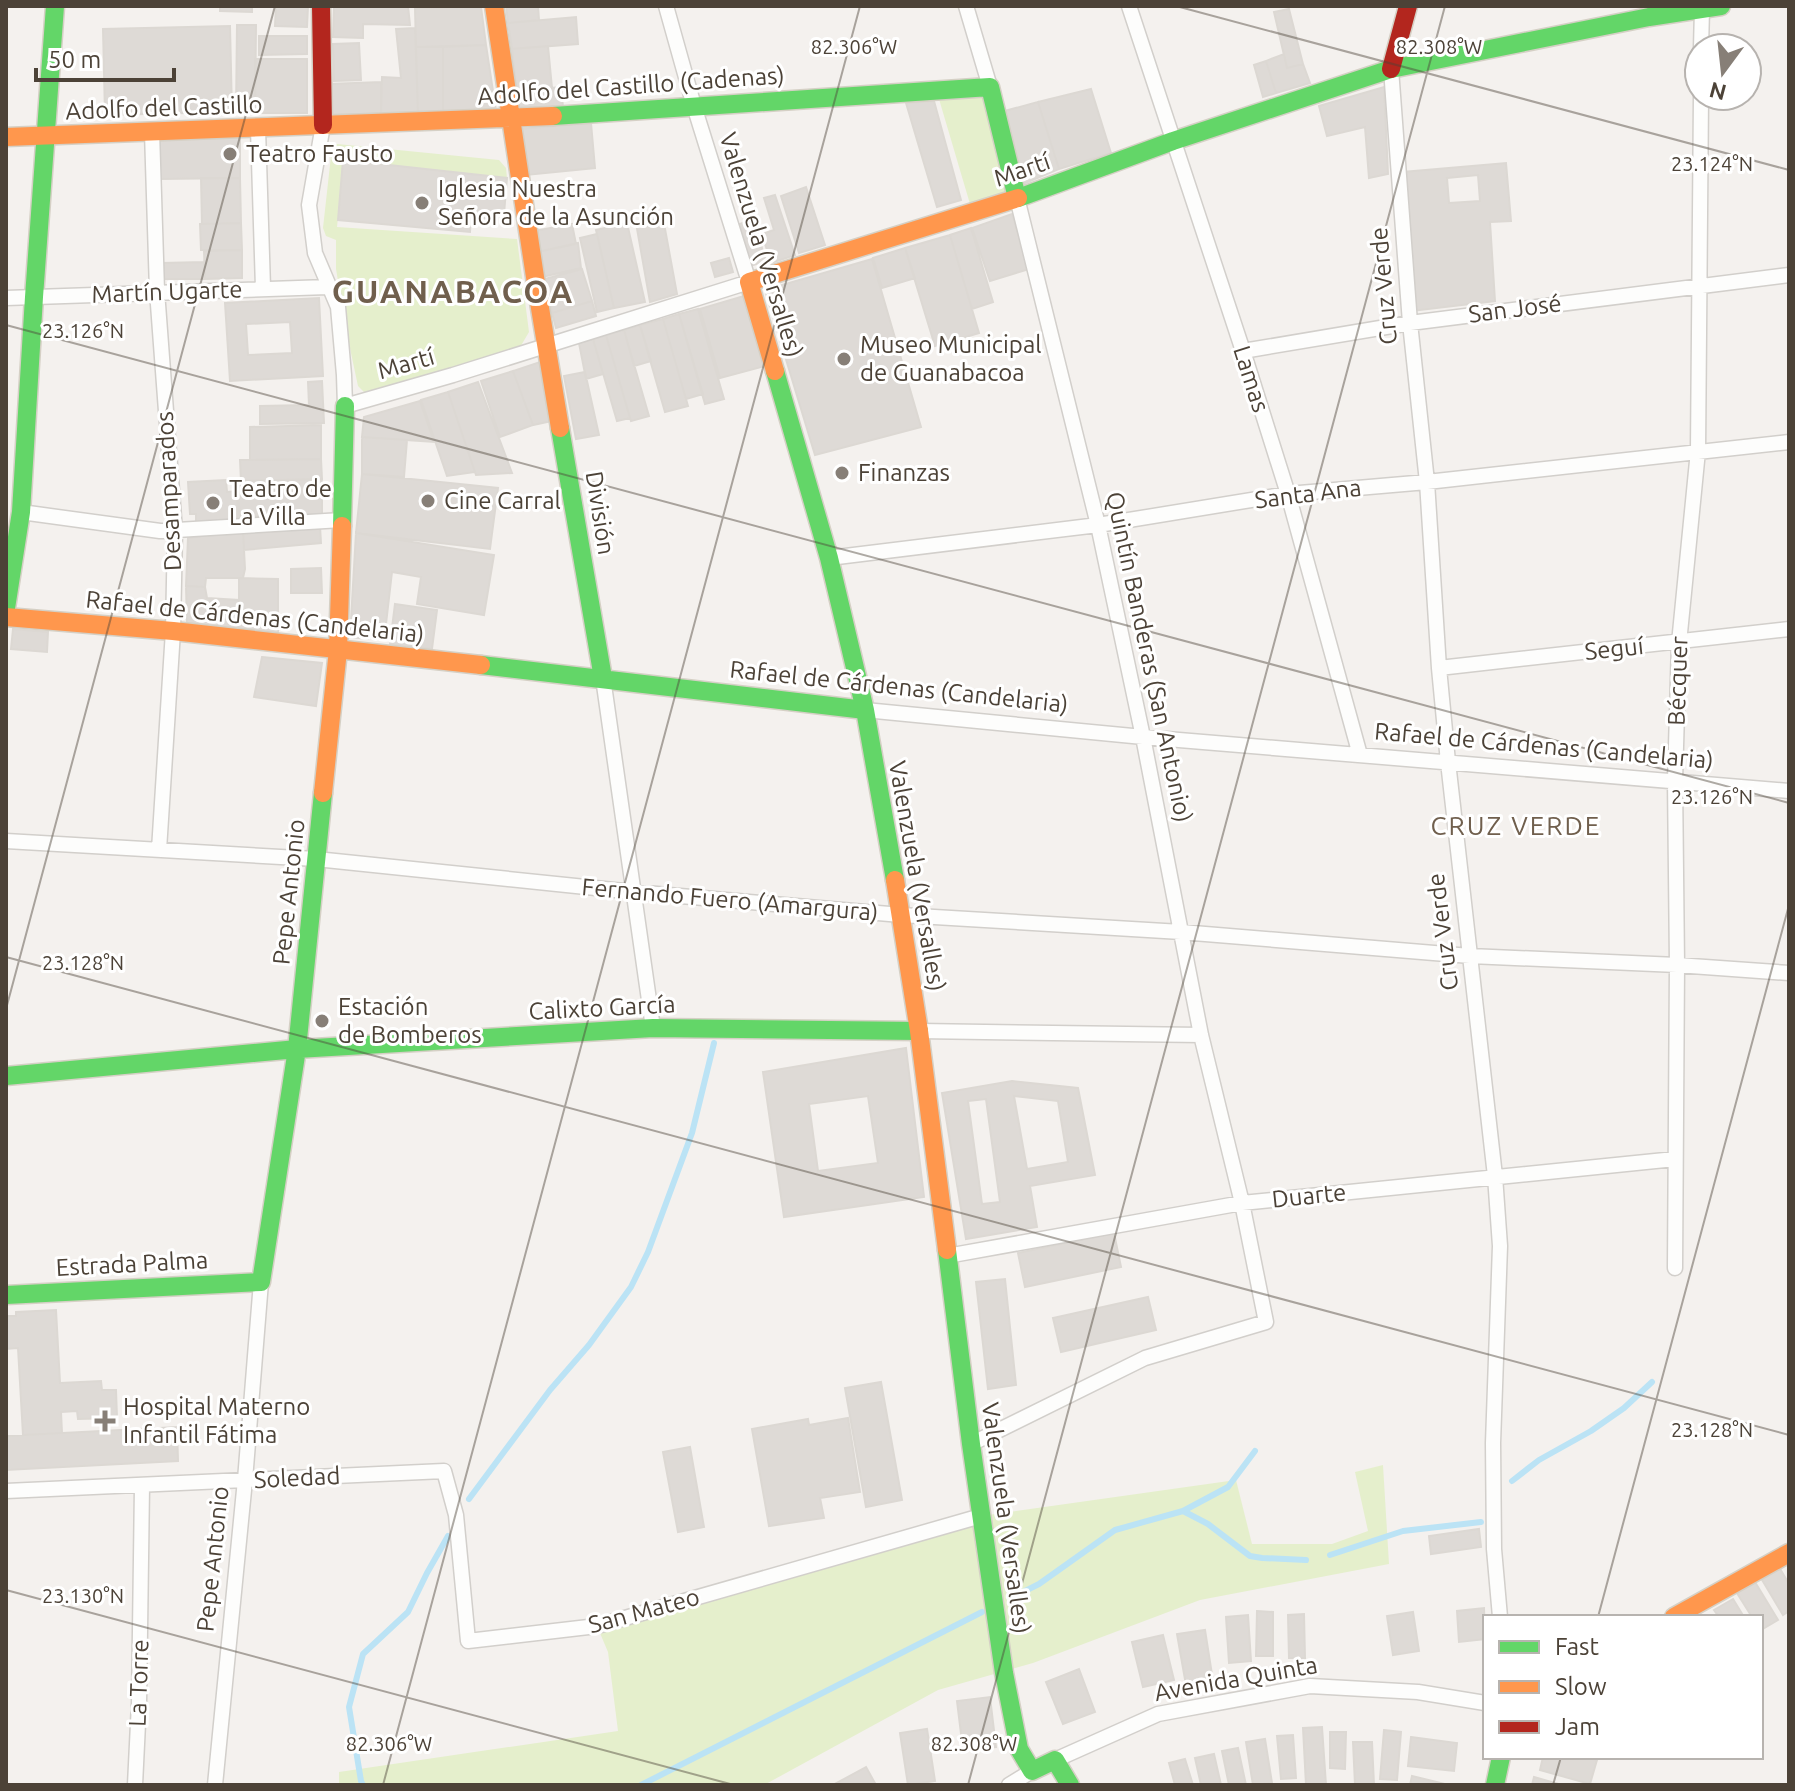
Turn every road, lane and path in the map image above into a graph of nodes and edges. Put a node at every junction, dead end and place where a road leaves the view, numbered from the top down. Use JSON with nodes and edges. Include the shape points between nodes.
{"nodes":[{"id":1,"x":55,"y":6,"type":"edge"},
{"id":2,"x":321,"y":6,"type":"edge"},
{"id":3,"x":494,"y":6,"type":"edge"},
{"id":4,"x":666,"y":6,"type":"edge"},
{"id":5,"x":966,"y":6,"type":"edge"},
{"id":6,"x":1129,"y":6,"type":"edge"},
{"id":7,"x":1408,"y":6,"type":"edge"},
{"id":8,"x":1721,"y":6,"type":"edge"},
{"id":9,"x":1702,"y":9,"type":"junction"},
{"id":10,"x":1648,"y":12,"type":"edge"},
{"id":11,"x":1701,"y":32,"type":"edge"},
{"id":12,"x":1391,"y":69,"type":"junction"},
{"id":13,"x":990,"y":87,"type":"junction"},
{"id":14,"x":694,"y":106,"type":"junction"},
{"id":15,"x":1701,"y":112,"type":"edge"},
{"id":16,"x":510,"y":119,"type":"junction"},
{"id":17,"x":323,"y":125,"type":"junction"},
{"id":18,"x":258,"y":129,"type":"junction"},
{"id":19,"x":152,"y":132,"type":"junction"},
{"id":20,"x":46,"y":136,"type":"junction"},
{"id":21,"x":6,"y":137,"type":"edge"},
{"id":22,"x":1173,"y":141,"type":"junction"},
{"id":23,"x":1017,"y":198,"type":"junction"},
{"id":24,"x":1789,"y":275,"type":"edge"},
{"id":25,"x":749,"y":282,"type":"junction"},
{"id":26,"x":1698,"y":285,"type":"junction"},
{"id":27,"x":328,"y":287,"type":"junction"},
{"id":28,"x":263,"y":288,"type":"junction"},
{"id":29,"x":157,"y":291,"type":"junction"},
{"id":30,"x":34,"y":297,"type":"junction"},
{"id":31,"x":6,"y":298,"type":"edge"},
{"id":32,"x":1410,"y":323,"type":"junction"},
{"id":33,"x":547,"y":345,"type":"junction"},
{"id":34,"x":1243,"y":351,"type":"junction"},
{"id":35,"x":345,"y":406,"type":"junction"},
{"id":36,"x":1789,"y":442,"type":"edge"},
{"id":37,"x":1698,"y":451,"type":"junction"},
{"id":38,"x":1427,"y":482,"type":"junction"},
{"id":39,"x":1288,"y":494,"type":"junction"},
{"id":40,"x":21,"y":512,"type":"junction"},
{"id":41,"x":342,"y":520,"type":"junction"},
{"id":42,"x":1098,"y":525,"type":"junction"},
{"id":43,"x":175,"y":531,"type":"junction"},
{"id":44,"x":829,"y":558,"type":"junction"},
{"id":45,"x":6,"y":608,"type":"edge"},
{"id":46,"x":6,"y":617,"type":"edge"},
{"id":47,"x":1789,"y":629,"type":"edge"},
{"id":48,"x":173,"y":631,"type":"junction"},
{"id":49,"x":1679,"y":643,"type":"junction"},
{"id":50,"x":338,"y":650,"type":"junction"},
{"id":51,"x":1439,"y":668,"type":"junction"},
{"id":52,"x":603,"y":678,"type":"junction"},
{"id":53,"x":865,"y":710,"type":"junction"},
{"id":54,"x":1143,"y":737,"type":"junction"},
{"id":55,"x":1360,"y":755,"type":"junction"},
{"id":56,"x":1448,"y":762,"type":"junction"},
{"id":57,"x":1675,"y":781,"type":"junction"},
{"id":58,"x":1789,"y":791,"type":"edge"},
{"id":59,"x":6,"y":841,"type":"edge"},
{"id":60,"x":159,"y":850,"type":"junction"},
{"id":61,"x":316,"y":859,"type":"junction"},
{"id":62,"x":634,"y":892,"type":"junction"},
{"id":63,"x":901,"y":915,"type":"junction"},
{"id":64,"x":1181,"y":932,"type":"junction"},
{"id":65,"x":1470,"y":956,"type":"junction"},
{"id":66,"x":1677,"y":965,"type":"junction"},
{"id":67,"x":1789,"y":973,"type":"edge"},
{"id":68,"x":653,"y":1028,"type":"junction"},
{"id":69,"x":919,"y":1031,"type":"junction"},
{"id":70,"x":1201,"y":1035,"type":"junction"},
{"id":71,"x":297,"y":1049,"type":"junction"},
{"id":72,"x":6,"y":1076,"type":"edge"},
{"id":73,"x":1675,"y":1159,"type":"junction"},
{"id":74,"x":1495,"y":1176,"type":"junction"},
{"id":75,"x":1242,"y":1203,"type":"junction"},
{"id":76,"x":947,"y":1256,"type":"junction"},
{"id":77,"x":1675,"y":1268,"type":"dead end"},
{"id":78,"x":261,"y":1282,"type":"junction"},
{"id":79,"x":6,"y":1295,"type":"edge"},
{"id":80,"x":971,"y":1444,"type":"junction"},
{"id":81,"x":444,"y":1471,"type":"joint"},
{"id":82,"x":245,"y":1480,"type":"junction"},
{"id":83,"x":142,"y":1486,"type":"junction"},
{"id":84,"x":6,"y":1491,"type":"edge"},
{"id":85,"x":981,"y":1516,"type":"junction"},
{"id":86,"x":1789,"y":1553,"type":"edge"},
{"id":87,"x":1500,"y":1615,"type":"edge"},
{"id":88,"x":1678,"y":1615,"type":"edge"},
{"id":89,"x":1483,"y":1703,"type":"edge"},
{"id":90,"x":1501,"y":1759,"type":"edge"},
{"id":91,"x":1055,"y":1760,"type":"junction"},
{"id":92,"x":1032,"y":1771,"type":"junction"},
{"id":93,"x":135,"y":1785,"type":"edge"},
{"id":94,"x":215,"y":1785,"type":"edge"},
{"id":95,"x":1009,"y":1785,"type":"edge"},
{"id":96,"x":1070,"y":1785,"type":"edge"},
{"id":97,"x":1495,"y":1785,"type":"edge"}],
"edges":[{"from":1,"to":20,"type":"street"},
{"from":2,"to":17,"type":"street","name":"Pepe Antonio"},
{"from":3,"to":16,"type":"street","name":"División"},
{"from":4,"to":14,"type":"street","name":"Valenzuela (Versalles)"},
{"from":5,"to":13,"type":"street","name":"Quintín Banderas (San Antonio)"},
{"from":6,"to":22,"type":"street","name":"Lamas"},
{"from":7,"to":12,"type":"street","name":"Cruz Verde"},
{"from":8,"to":9,"type":"street","name":"Martí"},
{"from":9,"to":10,"type":"street","name":"Martí"},
{"from":9,"to":11,"type":"street"},
{"from":10,"to":12,"type":"street","name":"Martí"},
{"from":12,"to":22,"type":"street","name":"Martí"},
{"from":12,"to":32,"type":"street","name":"Cruz Verde"},
{"from":13,"to":14,"type":"street","name":"Adolfo del Castillo (Cadenas)"},
{"from":13,"to":23,"type":"street","name":"Quintín Banderas (San Antonio)"},
{"from":14,"to":16,"type":"street","name":"Adolfo del Castillo (Cadenas)"},
{"from":14,"to":25,"type":"street","name":"Valenzuela (Versalles)"},
{"from":15,"to":26,"type":"street","name":"Bécquer"},
{"from":16,"to":17,"type":"street","name":"Adolfo del Castillo (Cadenas)"},
{"from":16,"to":33,"type":"street","name":"División"},
{"from":17,"to":18,"type":"street","name":"Adolfo del Castillo"},
{"from":17,"to":27,"type":"street","name":"Pepe Antonio","via":[[309,205],[315,253]]},
{"from":18,"to":19,"type":"street","name":"Adolfo del Castillo"},
{"from":18,"to":28,"type":"street"},
{"from":19,"to":20,"type":"street","name":"Adolfo del Castillo"},
{"from":19,"to":29,"type":"street","name":"Desamparados"},
{"from":20,"to":21,"type":"street","name":"Adolfo del Castillo"},
{"from":20,"to":30,"type":"street"},
{"from":22,"to":23,"type":"street","name":"Martí"},
{"from":22,"to":34,"type":"street","name":"Lamas"},
{"from":23,"to":25,"type":"street","name":"Martí"},
{"from":23,"to":42,"type":"street","name":"Quintín Banderas (San Antonio)"},
{"from":24,"to":26,"type":"street","name":"San José"},
{"from":25,"to":33,"type":"street","name":"Martí"},
{"from":25,"to":44,"type":"street","name":"Valenzuela (Versalles)"},
{"from":26,"to":32,"type":"street","name":"San José"},
{"from":26,"to":37,"type":"street","name":"Bécquer"},
{"from":27,"to":28,"type":"street","name":"Martín Ugarte"},
{"from":27,"to":35,"type":"street","name":"Pepe Antonio","via":[[338,307]]},
{"from":28,"to":29,"type":"street","name":"Martín Ugarte"},
{"from":29,"to":30,"type":"street","name":"Martín Ugarte"},
{"from":29,"to":43,"type":"street","name":"Desamparados"},
{"from":30,"to":31,"type":"street","name":"Martín Ugarte"},
{"from":30,"to":40,"type":"street"},
{"from":32,"to":34,"type":"street","name":"San José"},
{"from":32,"to":38,"type":"street","name":"Cruz Verde"},
{"from":33,"to":35,"type":"street","name":"Martí"},
{"from":33,"to":52,"type":"street","name":"División"},
{"from":34,"to":39,"type":"street","name":"Lamas"},
{"from":35,"to":41,"type":"street","name":"Pepe Antonio"},
{"from":36,"to":37,"type":"street","name":"Santa Ana"},
{"from":37,"to":38,"type":"street","name":"Santa Ana"},
{"from":37,"to":49,"type":"street","name":"Bécquer"},
{"from":38,"to":39,"type":"street","name":"Santa Ana"},
{"from":38,"to":51,"type":"street","name":"Cruz Verde"},
{"from":39,"to":42,"type":"street","name":"Santa Ana"},
{"from":39,"to":55,"type":"street","name":"Lamas"},
{"from":40,"to":43,"type":"street"},
{"from":40,"to":45,"type":"street"},
{"from":41,"to":43,"type":"street"},
{"from":41,"to":50,"type":"street","name":"Pepe Antonio"},
{"from":42,"to":44,"type":"street","name":"Santa Ana"},
{"from":42,"to":54,"type":"street","name":"Quintín Banderas (San Antonio)"},
{"from":43,"to":48,"type":"street","name":"Desamparados"},
{"from":44,"to":53,"type":"street","name":"Valenzuela (Versalles)"},
{"from":46,"to":48,"type":"street","name":"Rafael de Cárdenas (Candelaria)"},
{"from":47,"to":49,"type":"street","name":"Seguí"},
{"from":48,"to":50,"type":"street","name":"Rafael de Cárdenas (Candelaria)"},
{"from":48,"to":60,"type":"street","name":"Desamparados"},
{"from":49,"to":51,"type":"street","name":"Seguí"},
{"from":49,"to":57,"type":"street","name":"Bécquer"},
{"from":50,"to":52,"type":"street","name":"Rafael de Cárdenas (Candelaria)"},
{"from":50,"to":61,"type":"street","name":"Pepe Antonio"},
{"from":51,"to":56,"type":"street","name":"Cruz Verde"},
{"from":52,"to":53,"type":"street","name":"Rafael de Cárdenas (Candelaria)"},
{"from":52,"to":62,"type":"street","name":"División"},
{"from":53,"to":54,"type":"street","name":"Rafael de Cárdenas (Candelaria)"},
{"from":53,"to":63,"type":"street","name":"Valenzuela (Versalles)"},
{"from":54,"to":55,"type":"street","name":"Rafael de Cárdenas (Candelaria)"},
{"from":54,"to":64,"type":"street","name":"Quintín Banderas (San Antonio)"},
{"from":55,"to":56,"type":"street","name":"Rafael de Cárdenas (Candelaria)"},
{"from":56,"to":57,"type":"street","name":"Rafael de Cárdenas (Candelaria)"},
{"from":56,"to":65,"type":"street","name":"Cruz Verde"},
{"from":57,"to":58,"type":"street","name":"Rafael de Cárdenas (Candelaria)"},
{"from":57,"to":66,"type":"street","name":"Bécquer"},
{"from":59,"to":60,"type":"street","name":"Fernando Fuero (Amargura)"},
{"from":60,"to":61,"type":"street","name":"Fernando Fuero (Amargura)"},
{"from":61,"to":62,"type":"street","name":"Fernando Fuero (Amargura)"},
{"from":61,"to":71,"type":"street","name":"Pepe Antonio"},
{"from":62,"to":63,"type":"street","name":"Fernando Fuero (Amargura)"},
{"from":62,"to":68,"type":"street","name":"División"},
{"from":63,"to":64,"type":"street","name":"Fernando Fuero (Amargura)"},
{"from":63,"to":69,"type":"street","name":"Valenzuela (Versalles)"},
{"from":64,"to":65,"type":"street","name":"Fernando Fuero (Amargura)"},
{"from":64,"to":70,"type":"street","name":"Quintín Banderas (San Antonio)"},
{"from":65,"to":66,"type":"street","name":"Fernando Fuero (Amargura)"},
{"from":65,"to":74,"type":"street","name":"Cruz Verde"},
{"from":66,"to":67,"type":"street","name":"Fernando Fuero (Amargura)"},
{"from":66,"to":73,"type":"street","name":"Bécquer"},
{"from":68,"to":69,"type":"street","name":"Calixto García"},
{"from":68,"to":71,"type":"street","name":"Calixto García"},
{"from":69,"to":70,"type":"street","name":"Calixto García"},
{"from":69,"to":76,"type":"street","name":"Valenzuela (Versalles)"},
{"from":70,"to":75,"type":"street","name":"Quintín Banderas (San Antonio)"},
{"from":71,"to":72,"type":"street","name":"Calixto García"},
{"from":71,"to":78,"type":"street","name":"Pepe Antonio"},
{"from":73,"to":74,"type":"street","name":"Duarte"},
{"from":73,"to":77,"type":"street","name":"Bécquer"},
{"from":74,"to":75,"type":"street","name":"Duarte"},
{"from":74,"to":87,"type":"street","name":"Cruz Verde","via":[[1500,1246],[1494,1549]]},
{"from":75,"to":76,"type":"street","name":"Duarte"},
{"from":75,"to":80,"type":"street","name":"Quintín Banderas (San Antonio)","via":[[1266,1322],[1145,1358]]},
{"from":76,"to":80,"type":"street","name":"Valenzuela (Versalles)"},
{"from":78,"to":79,"type":"street","name":"Estrada Palma"},
{"from":78,"to":82,"type":"street","name":"Pepe Antonio"},
{"from":80,"to":85,"type":"street","name":"Valenzuela (Versalles)"},
{"from":81,"to":82,"type":"street","name":"Soledad"},
{"from":81,"to":85,"type":"street","name":"San Mateo","via":[[456,1515],[468,1641],[597,1626]]},
{"from":82,"to":83,"type":"street","name":"Soledad"},
{"from":82,"to":94,"type":"street","name":"Pepe Antonio"},
{"from":83,"to":84,"type":"street","name":"Soledad"},
{"from":83,"to":93,"type":"street","name":"La Torre"},
{"from":85,"to":92,"type":"street","name":"Valenzuela (Versalles)","via":[[1019,1749]]},
{"from":86,"to":88,"type":"street"},
{"from":89,"to":91,"type":"street","name":"Avenida Quinta","via":[[1418,1692],[1310,1686],[1158,1714]]},
{"from":90,"to":97,"type":"street"},
{"from":91,"to":92,"type":"street","name":"Avenida Quinta"},
{"from":91,"to":96,"type":"street"},
{"from":92,"to":95,"type":"street","name":"Avenida Quinta"}]}
